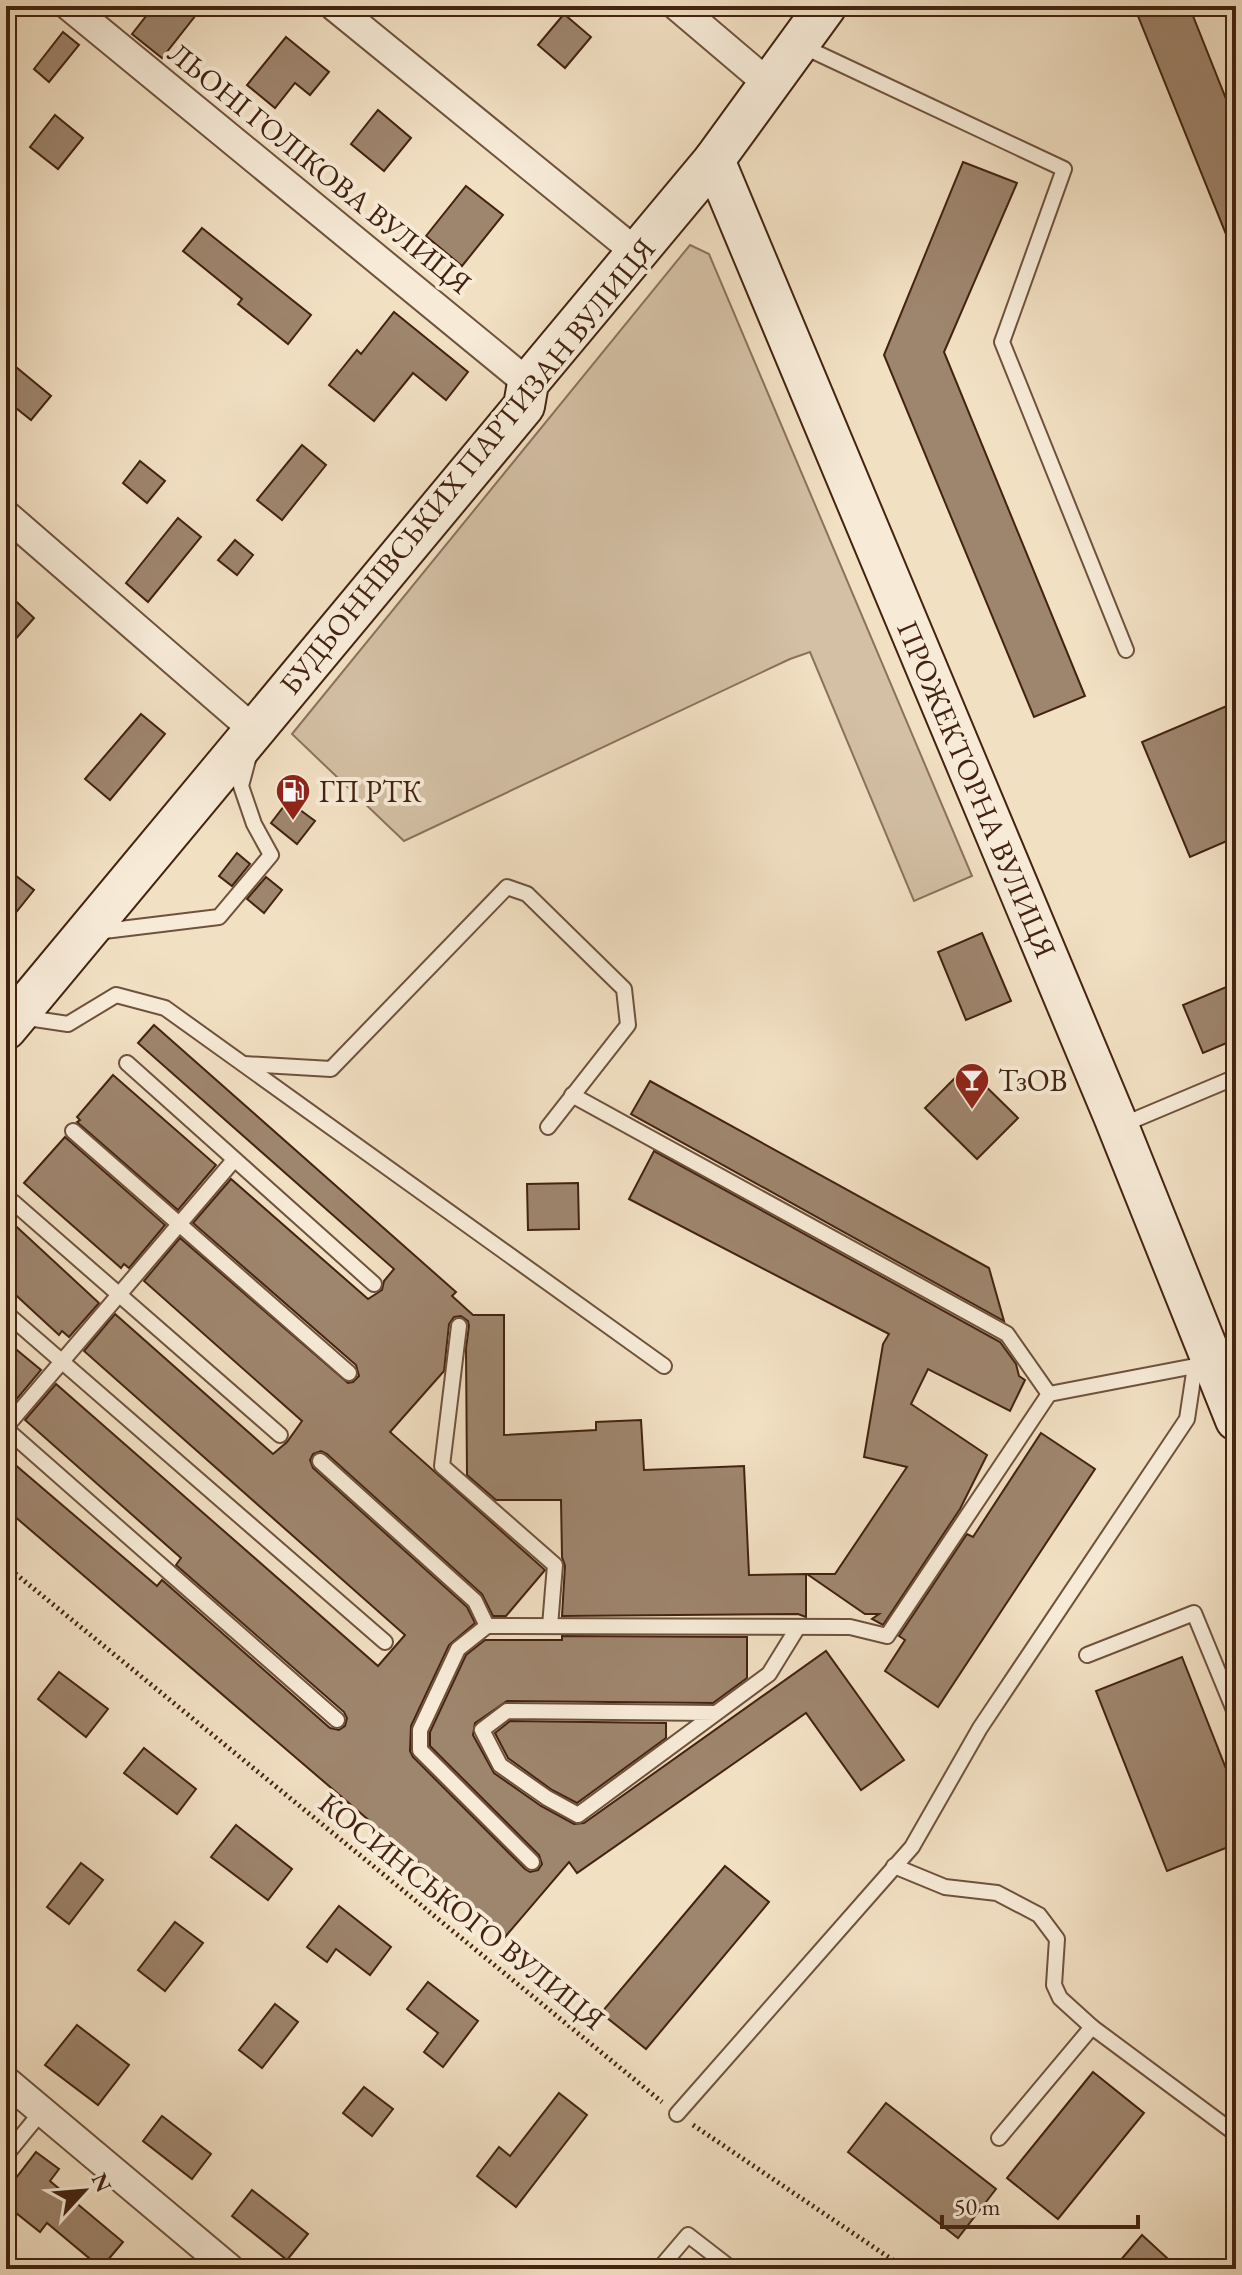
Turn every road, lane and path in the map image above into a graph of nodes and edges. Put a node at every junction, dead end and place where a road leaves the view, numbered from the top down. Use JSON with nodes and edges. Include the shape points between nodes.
{"nodes":[{"id":1,"x":69,"y":6,"type":"edge"},
{"id":2,"x":334,"y":6,"type":"edge"},
{"id":3,"x":677,"y":6,"type":"edge"},
{"id":4,"x":826,"y":6,"type":"edge"},
{"id":5,"x":800,"y":44,"type":"junction"},
{"id":6,"x":770,"y":85,"type":"junction"},
{"id":7,"x":714,"y":160,"type":"junction"},
{"id":8,"x":637,"y":253,"type":"junction"},
{"id":9,"x":528,"y":383,"type":"junction"},
{"id":10,"x":6,"y":515,"type":"edge"},
{"id":11,"x":1126,"y":650,"type":"dead end"},
{"id":12,"x":255,"y":731,"type":"junction"},
{"id":13,"x":87,"y":933,"type":"junction"},
{"id":14,"x":12,"y":1023,"type":"edge"},
{"id":15,"x":127,"y":1063,"type":"dead end"},
{"id":16,"x":244,"y":1064,"type":"junction"},
{"id":17,"x":1236,"y":1077,"type":"edge"},
{"id":18,"x":572,"y":1095,"type":"junction"},
{"id":19,"x":548,"y":1127,"type":"dead end"},
{"id":20,"x":1118,"y":1127,"type":"junction"},
{"id":21,"x":73,"y":1131,"type":"dead end"},
{"id":22,"x":234,"y":1160,"type":"junction"},
{"id":23,"x":13,"y":1202,"type":"dead end"},
{"id":24,"x":179,"y":1224,"type":"junction"},
{"id":25,"x":374,"y":1284,"type":"dead end"},
{"id":26,"x":119,"y":1295,"type":"junction"},
{"id":27,"x":6,"y":1313,"type":"edge"},
{"id":28,"x":459,"y":1326,"type":"dead end"},
{"id":29,"x":1202,"y":1360,"type":"junction"},
{"id":30,"x":62,"y":1361,"type":"junction"},
{"id":31,"x":664,"y":1366,"type":"dead end"},
{"id":32,"x":349,"y":1373,"type":"dead end"},
{"id":33,"x":1049,"y":1394,"type":"junction"},
{"id":34,"x":1236,"y":1420,"type":"edge"},
{"id":35,"x":6,"y":1428,"type":"edge"},
{"id":36,"x":280,"y":1435,"type":"dead end"},
{"id":37,"x":320,"y":1461,"type":"dead end"},
{"id":38,"x":6,"y":1566,"type":"edge"},
{"id":39,"x":487,"y":1626,"type":"junction"},
{"id":40,"x":550,"y":1626,"type":"junction"},
{"id":41,"x":798,"y":1627,"type":"junction"},
{"id":42,"x":385,"y":1642,"type":"dead end"},
{"id":43,"x":1087,"y":1655,"type":"dead end"},
{"id":44,"x":716,"y":1713,"type":"junction"},
{"id":45,"x":1236,"y":1715,"type":"edge"},
{"id":46,"x":337,"y":1720,"type":"dead end"},
{"id":47,"x":532,"y":1862,"type":"dead end"},
{"id":48,"x":894,"y":1866,"type":"junction"},
{"id":49,"x":1092,"y":2027,"type":"junction"},
{"id":50,"x":6,"y":2081,"type":"edge"},
{"id":51,"x":42,"y":2111,"type":"junction"},
{"id":52,"x":677,"y":2114,"type":"junction"},
{"id":53,"x":1236,"y":2134,"type":"edge"},
{"id":54,"x":999,"y":2138,"type":"dead end"},
{"id":55,"x":6,"y":2155,"type":"edge"},
{"id":56,"x":230,"y":2269,"type":"edge"},
{"id":57,"x":659,"y":2269,"type":"edge"},
{"id":58,"x":732,"y":2269,"type":"edge"},
{"id":59,"x":906,"y":2269,"type":"edge"}],
"edges":[{"from":1,"to":9,"type":"street","name":"ЛЬОНІ ГОЛІКОВА ВУЛИЦЯ"},
{"from":2,"to":8,"type":"street"},
{"from":3,"to":6,"type":"street"},
{"from":4,"to":5,"type":"street","name":"БУДЬОННІВСЬКИХ ПАРТИЗАН ВУЛИЦЯ"},
{"from":5,"to":6,"type":"street","name":"БУДЬОННІВСЬКИХ ПАРТИЗАН ВУЛИЦЯ"},
{"from":5,"to":11,"type":"lane","via":[[1064,169],[1002,342]]},
{"from":6,"to":7,"type":"street","name":"БУДЬОННІВСЬКИХ ПАРТИЗАН ВУЛИЦЯ"},
{"from":7,"to":8,"type":"street","name":"БУДЬОННІВСЬКИХ ПАРТИЗАН ВУЛИЦЯ"},
{"from":7,"to":20,"type":"street","name":"ПРОЖЕКТОРНА ВУЛИЦЯ"},
{"from":8,"to":9,"type":"street","name":"БУДЬОННІВСЬКИХ ПАРТИЗАН ВУЛИЦЯ"},
{"from":9,"to":12,"type":"street","name":"БУДЬОННІВСЬКИХ ПАРТИЗАН ВУЛИЦЯ","via":[[524,406]]},
{"from":10,"to":12,"type":"street"},
{"from":12,"to":13,"type":"street","name":"БУДЬОННІВСЬКИХ ПАРТИЗАН ВУЛИЦЯ"},
{"from":12,"to":13,"type":"lane","via":[[241,786],[271,855],[219,917]]},
{"from":13,"to":14,"type":"street","name":"БУДЬОННІВСЬКИХ ПАРТИЗАН ВУЛИЦЯ"},
{"from":14,"to":16,"type":"lane","via":[[68,1024],[116,995],[165,1008]]},
{"from":15,"to":22,"type":"lane"},
{"from":16,"to":18,"type":"lane","via":[[331,1069],[507,887],[527,894],[624,989],[628,1025]]},
{"from":16,"to":31,"type":"lane"},
{"from":17,"to":20,"type":"lane"},
{"from":18,"to":19,"type":"lane"},
{"from":18,"to":33,"type":"lane","via":[[1007,1334]]},
{"from":20,"to":29,"type":"street","name":"ПРОЖЕКТОРНА ВУЛИЦЯ"},
{"from":21,"to":24,"type":"lane"},
{"from":22,"to":24,"type":"lane"},
{"from":22,"to":25,"type":"lane"},
{"from":23,"to":26,"type":"lane"},
{"from":24,"to":26,"type":"lane"},
{"from":24,"to":32,"type":"lane"},
{"from":26,"to":30,"type":"lane"},
{"from":26,"to":36,"type":"lane"},
{"from":27,"to":30,"type":"lane"},
{"from":28,"to":40,"type":"lane","via":[[442,1466],[555,1565]]},
{"from":29,"to":33,"type":"lane"},
{"from":29,"to":34,"type":"street","name":"ПРОЖЕКТОРНА ВУЛИЦЯ"},
{"from":29,"to":48,"type":"lane","via":[[1187,1419],[980,1728],[912,1847]]},
{"from":30,"to":35,"type":"lane"},
{"from":30,"to":42,"type":"lane"},
{"from":33,"to":41,"type":"lane","via":[[887,1636],[850,1627]]},
{"from":35,"to":46,"type":"lane"},
{"from":37,"to":39,"type":"lane","via":[[475,1601]]},
{"from":38,"to":52,"type":"path","name":"КОСИНСЬКОГО ВУЛИЦЯ"},
{"from":39,"to":40,"type":"lane"},
{"from":39,"to":47,"type":"lane","via":[[458,1649],[420,1730],[420,1750]]},
{"from":40,"to":41,"type":"lane"},
{"from":41,"to":44,"type":"lane","via":[[769,1674]]},
{"from":43,"to":45,"type":"lane","via":[[1194,1613]]},
{"from":44,"to":44,"type":"lane","via":[[578,1815],[500,1765],[482,1730],[507,1711]]},
{"from":48,"to":49,"type":"lane","via":[[945,1887],[997,1893],[1039,1915],[1057,1939],[1054,1985],[1060,1998]]},
{"from":48,"to":52,"type":"lane"},
{"from":49,"to":53,"type":"lane"},
{"from":49,"to":54,"type":"lane"},
{"from":50,"to":51,"type":"street"},
{"from":51,"to":55,"type":"lane"},
{"from":51,"to":56,"type":"street"},
{"from":52,"to":59,"type":"path","name":"КОСИНСЬКОГО ВУЛИЦЯ"},
{"from":57,"to":58,"type":"lane","via":[[688,2235]]}]}
